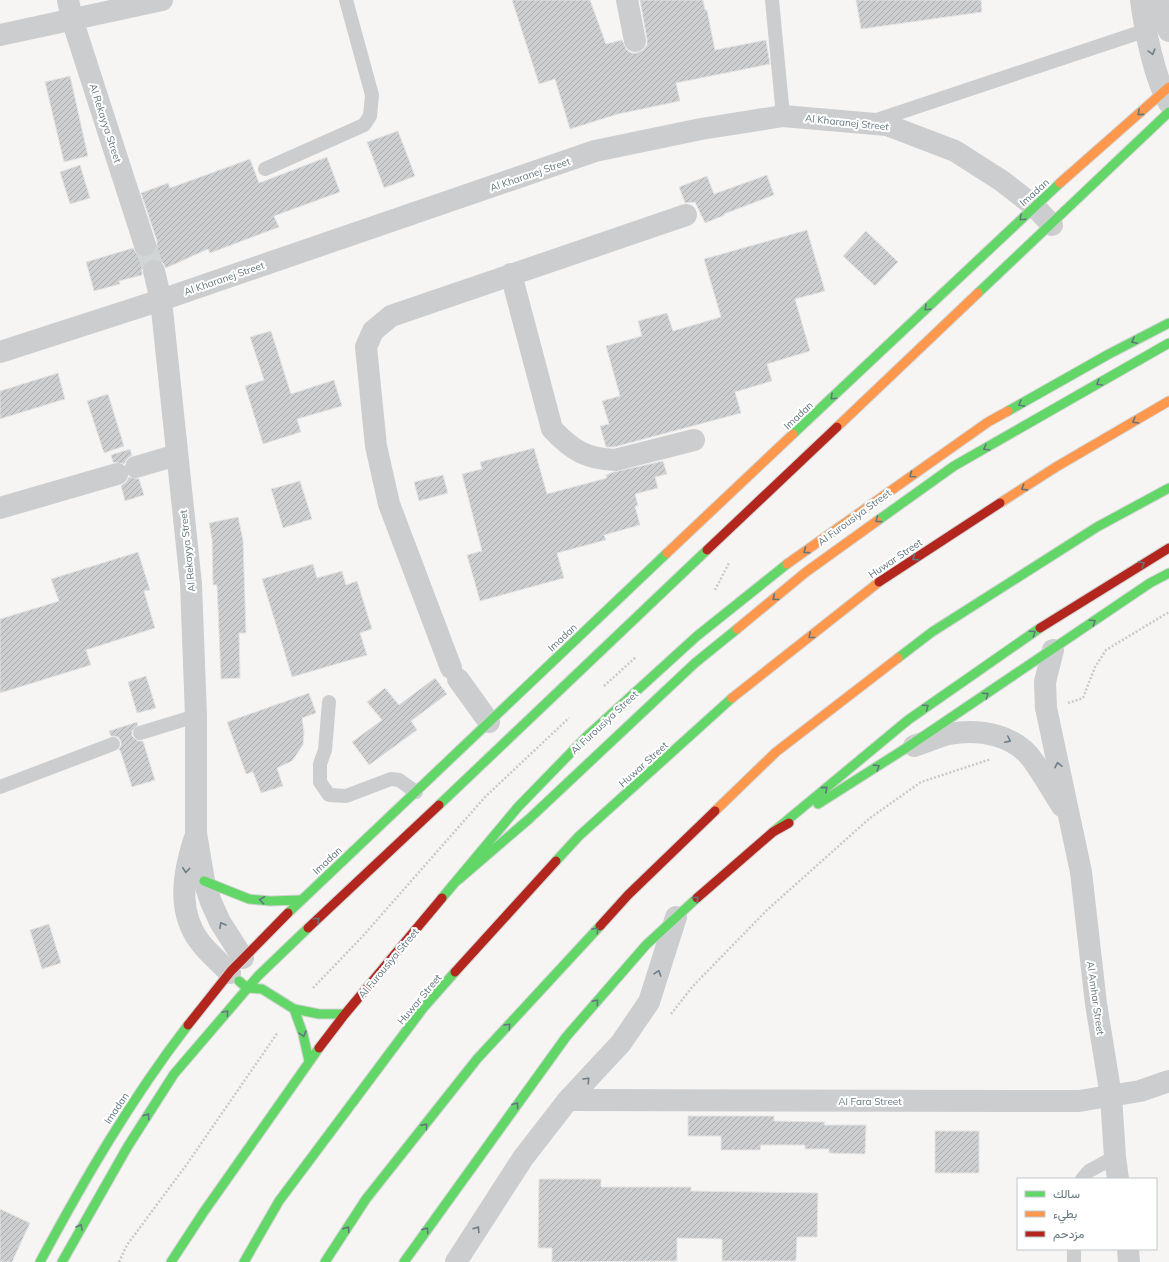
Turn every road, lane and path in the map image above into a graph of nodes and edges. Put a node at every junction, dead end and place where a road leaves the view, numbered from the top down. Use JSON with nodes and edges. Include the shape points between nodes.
{"nodes":[{"id":1,"x":162,"y":0,"type":"edge"},
{"id":2,"x":346,"y":0,"type":"edge"},
{"id":3,"x":627,"y":0,"type":"edge"},
{"id":4,"x":772,"y":0,"type":"edge"},
{"id":5,"x":1141,"y":0,"type":"edge"},
{"id":6,"x":1157,"y":0,"type":"edge"},
{"id":7,"x":70,"y":10,"type":"edge"},
{"id":8,"x":1146,"y":30,"type":"junction"},
{"id":9,"x":1169,"y":31,"type":"edge"},
{"id":10,"x":0,"y":35,"type":"edge"},
{"id":11,"x":635,"y":41,"type":"dead end"},
{"id":12,"x":1168,"y":99,"type":"edge"},
{"id":13,"x":783,"y":116,"type":"junction"},
{"id":14,"x":869,"y":123,"type":"junction"},
{"id":15,"x":266,"y":169,"type":"dead end"},
{"id":16,"x":1034,"y":206,"type":"junction"},
{"id":17,"x":686,"y":215,"type":"dead end"},
{"id":18,"x":1052,"y":225,"type":"junction"},
{"id":19,"x":145,"y":245,"type":"tunnel mouth"},
{"id":20,"x":154,"y":271,"type":"tunnel mouth"},
{"id":21,"x":511,"y":274,"type":"junction"},
{"id":22,"x":161,"y":300,"type":"junction"},
{"id":23,"x":1169,"y":323,"type":"edge"},
{"id":24,"x":1169,"y":343,"type":"edge"},
{"id":25,"x":0,"y":352,"type":"edge"},
{"id":26,"x":1169,"y":401,"type":"edge"},
{"id":27,"x":694,"y":440,"type":"dead end"},
{"id":28,"x":177,"y":455,"type":"junction"},
{"id":29,"x":1169,"y":488,"type":"edge"},
{"id":30,"x":0,"y":508,"type":"edge"},
{"id":31,"x":1169,"y":548,"type":"edge"},
{"id":32,"x":1169,"y":573,"type":"edge"},
{"id":33,"x":1169,"y":612,"type":"edge"},
{"id":34,"x":1053,"y":650,"type":"junction"},
{"id":35,"x":329,"y":702,"type":"dead end"},
{"id":36,"x":1046,"y":708,"type":"junction"},
{"id":37,"x":196,"y":716,"type":"junction"},
{"id":38,"x":489,"y":722,"type":"junction"},
{"id":39,"x":140,"y":733,"type":"dead end"},
{"id":40,"x":1006,"y":738,"type":"junction"},
{"id":41,"x":114,"y":744,"type":"dead end"},
{"id":42,"x":903,"y":750,"type":"junction"},
{"id":43,"x":0,"y":787,"type":"edge"},
{"id":44,"x":416,"y":792,"type":"junction"},
{"id":45,"x":1070,"y":817,"type":"junction"},
{"id":46,"x":773,"y":832,"type":"junction"},
{"id":47,"x":196,"y":833,"type":"junction"},
{"id":48,"x":458,"y":880,"type":"junction"},
{"id":49,"x":204,"y":881,"type":"junction"},
{"id":50,"x":301,"y":900,"type":"junction"},
{"id":51,"x":676,"y":917,"type":"junction"},
{"id":52,"x":246,"y":968,"type":"junction"},
{"id":53,"x":247,"y":988,"type":"junction"},
{"id":54,"x":262,"y":989,"type":"junction"},
{"id":55,"x":294,"y":1009,"type":"junction"},
{"id":56,"x":345,"y":1014,"type":"junction"},
{"id":57,"x":669,"y":1016,"type":"dead end"},
{"id":58,"x":308,"y":1061,"type":"junction"},
{"id":59,"x":1169,"y":1081,"type":"edge"},
{"id":60,"x":1111,"y":1096,"type":"junction"},
{"id":61,"x":568,"y":1100,"type":"junction"},
{"id":62,"x":1115,"y":1157,"type":"junction"},
{"id":63,"x":1083,"y":1178,"type":"edge"},
{"id":64,"x":1118,"y":1178,"type":"edge"},
{"id":65,"x":1074,"y":1250,"type":"edge"},
{"id":66,"x":1128,"y":1250,"type":"edge"},
{"id":67,"x":40,"y":1262,"type":"edge"},
{"id":68,"x":62,"y":1262,"type":"edge"},
{"id":69,"x":171,"y":1262,"type":"edge"},
{"id":70,"x":244,"y":1262,"type":"edge"},
{"id":71,"x":325,"y":1262,"type":"edge"},
{"id":72,"x":404,"y":1262,"type":"edge"},
{"id":73,"x":456,"y":1262,"type":"edge"},
{"id":74,"x":1074,"y":1262,"type":"edge"},
{"id":75,"x":1130,"y":1262,"type":"edge"}],
"edges":[{"from":1,"to":7,"type":"street"},
{"from":2,"to":15,"type":"lane","via":[[372,95],[370,116],[364,125]]},
{"from":3,"to":11,"type":"street"},
{"from":4,"to":13,"type":"lane"},
{"from":5,"to":8,"type":"street"},
{"from":6,"to":9,"type":"street"},
{"from":7,"to":10,"type":"street"},
{"from":7,"to":19,"type":"street","name":"Al Rekayya Street"},
{"from":8,"to":12,"type":"street","one_way":true},
{"from":8,"to":14,"type":"lane"},
{"from":12,"to":16,"type":"main road","name":"Imadan","one_way":true},
{"from":12,"to":18,"type":"main road","name":"Imadan"},
{"from":13,"to":14,"type":"street","name":"Al Kharanej Street"},
{"from":13,"to":22,"type":"street","name":"Al Kharanej Street","via":[[701,129],[595,151]]},
{"from":14,"to":16,"type":"street","name":"Al Kharanej Street","via":[[887,125],[955,150]]},
{"from":16,"to":18,"type":"street","name":"Al Kharanej Street"},
{"from":16,"to":38,"type":"main road","name":"Imadan","one_way":true},
{"from":17,"to":21,"type":"street"},
{"from":52,"to":18,"type":"main road","name":"Imadan","one_way":true},
{"from":20,"to":22,"type":"street","name":"Al Rekayya Street"},
{"from":21,"to":27,"type":"street","via":[[552,429],[563,441],[574,450],[616,460]]},
{"from":21,"to":38,"type":"street","via":[[391,316],[373,331],[366,347],[376,446],[390,504],[454,674]]},
{"from":22,"to":25,"type":"street","name":"Al Kharanej Street"},
{"from":22,"to":28,"type":"street","name":"Al Rekayya Street"},
{"from":23,"to":48,"type":"main road","name":"Al Furousiya Street","one_way":true,"via":[[988,422],[776,573],[697,636],[588,736],[518,807]]},
{"from":24,"to":48,"type":"main road","one_way":true,"via":[[954,466],[806,572],[695,664],[529,818]]},
{"from":26,"to":70,"type":"main road","name":"Huwar Street","one_way":true,"via":[[1056,467],[887,575],[734,697],[579,836],[424,1007],[280,1202]]},
{"from":28,"to":30,"type":"street"},
{"from":28,"to":37,"type":"street","name":"Al Rekayya Street","via":[[191,584]]},
{"from":71,"to":29,"type":"main road","one_way":true,"via":[[366,1199],[478,1059],[628,895],[776,752],[932,632],[1097,527]]},
{"from":46,"to":31,"type":"main road","one_way":true,"via":[[908,720],[1039,629]]},
{"from":34,"to":32,"type":"main road","one_way":true,"via":[[1150,583]]},
{"from":33,"to":36,"type":"path","via":[[1106,650],[1095,667],[1083,698]]},
{"from":34,"to":36,"type":"street","name":"Al Amhar Street","via":[[1045,682]]},
{"from":42,"to":34,"type":"main road","one_way":true},
{"from":35,"to":44,"type":"lane","via":[[326,750],[320,764],[320,782],[329,795],[346,796],[391,779],[399,780]]},
{"from":45,"to":36,"type":"street","name":"Al Amhar Street","one_way":true},
{"from":37,"to":39,"type":"lane"},
{"from":37,"to":47,"type":"street","name":"Al Rekayya Street"},
{"from":38,"to":44,"type":"main road","name":"Imadan"},
{"from":40,"to":42,"type":"street","name":"Al Amhar Street","via":[[982,733],[948,734]]},
{"from":40,"to":45,"type":"street","name":"Al Amhar Street","one_way":true,"via":[[1034,761]]},
{"from":40,"to":57,"type":"path","via":[[992,759],[921,782],[870,818],[767,910],[694,986]]},
{"from":41,"to":43,"type":"lane"},
{"from":46,"to":42,"type":"main road","one_way":true},
{"from":44,"to":50,"type":"main road","name":"Imadan"},
{"from":45,"to":60,"type":"street","name":"Al Amhar Street","via":[[1081,872],[1096,1004]]},
{"from":51,"to":46,"type":"main road","one_way":true},
{"from":47,"to":49,"type":"street","name":"Al Rekayya Street"},
{"from":47,"to":52,"type":"street","name":"Al Rekayya Street","one_way":true,"via":[[187,863],[184,888],[185,906],[193,931],[213,956]]},
{"from":48,"to":56,"type":"main road","name":"Al Furousiya Street"},
{"from":50,"to":49,"type":"main road","one_way":true,"via":[[249,899]]},
{"from":52,"to":49,"type":"street","name":"Al Rekayya Street","one_way":true,"via":[[220,922]]},
{"from":50,"to":52,"type":"main road","name":"Imadan"},
{"from":61,"to":51,"type":"street","one_way":true,"via":[[621,1043],[649,1002]]},
{"from":72,"to":51,"type":"main road","one_way":true,"via":[[566,1037],[646,945]]},
{"from":52,"to":53,"type":"main road","name":"Al Rekayya Street"},
{"from":52,"to":53,"type":"main road","name":"Imadan"},
{"from":52,"to":54,"type":"main road","name":"Al Rekayya Street"},
{"from":52,"to":67,"type":"main road","name":"Imadan","via":[[160,1062],[111,1134]]},
{"from":53,"to":54,"type":"main road"},
{"from":68,"to":53,"type":"main road","name":"Imadan","one_way":true,"via":[[128,1146],[174,1074]]},
{"from":54,"to":55,"type":"main road"},
{"from":55,"to":56,"type":"main road","via":[[319,1014]]},
{"from":55,"to":58,"type":"main road","one_way":true,"via":[[303,1034]]},
{"from":56,"to":58,"type":"main road","name":"Al Furousiya Street"},
{"from":58,"to":69,"type":"main road","name":"Al Furousiya Street"},
{"from":59,"to":60,"type":"street","name":"Al Fara Street","via":[[1140,1091]]},
{"from":60,"to":61,"type":"street","name":"Al Fara Street","via":[[1079,1102]]},
{"from":60,"to":62,"type":"street","name":"Al Amhar Street"},
{"from":73,"to":61,"type":"street","one_way":true,"via":[[523,1158]]},
{"from":62,"to":63,"type":"lane","via":[[1090,1171]]},
{"from":62,"to":64,"type":"street","name":"Al Amhar Street"},
{"from":65,"to":74,"type":"lane"},
{"from":66,"to":75,"type":"street"}]}
